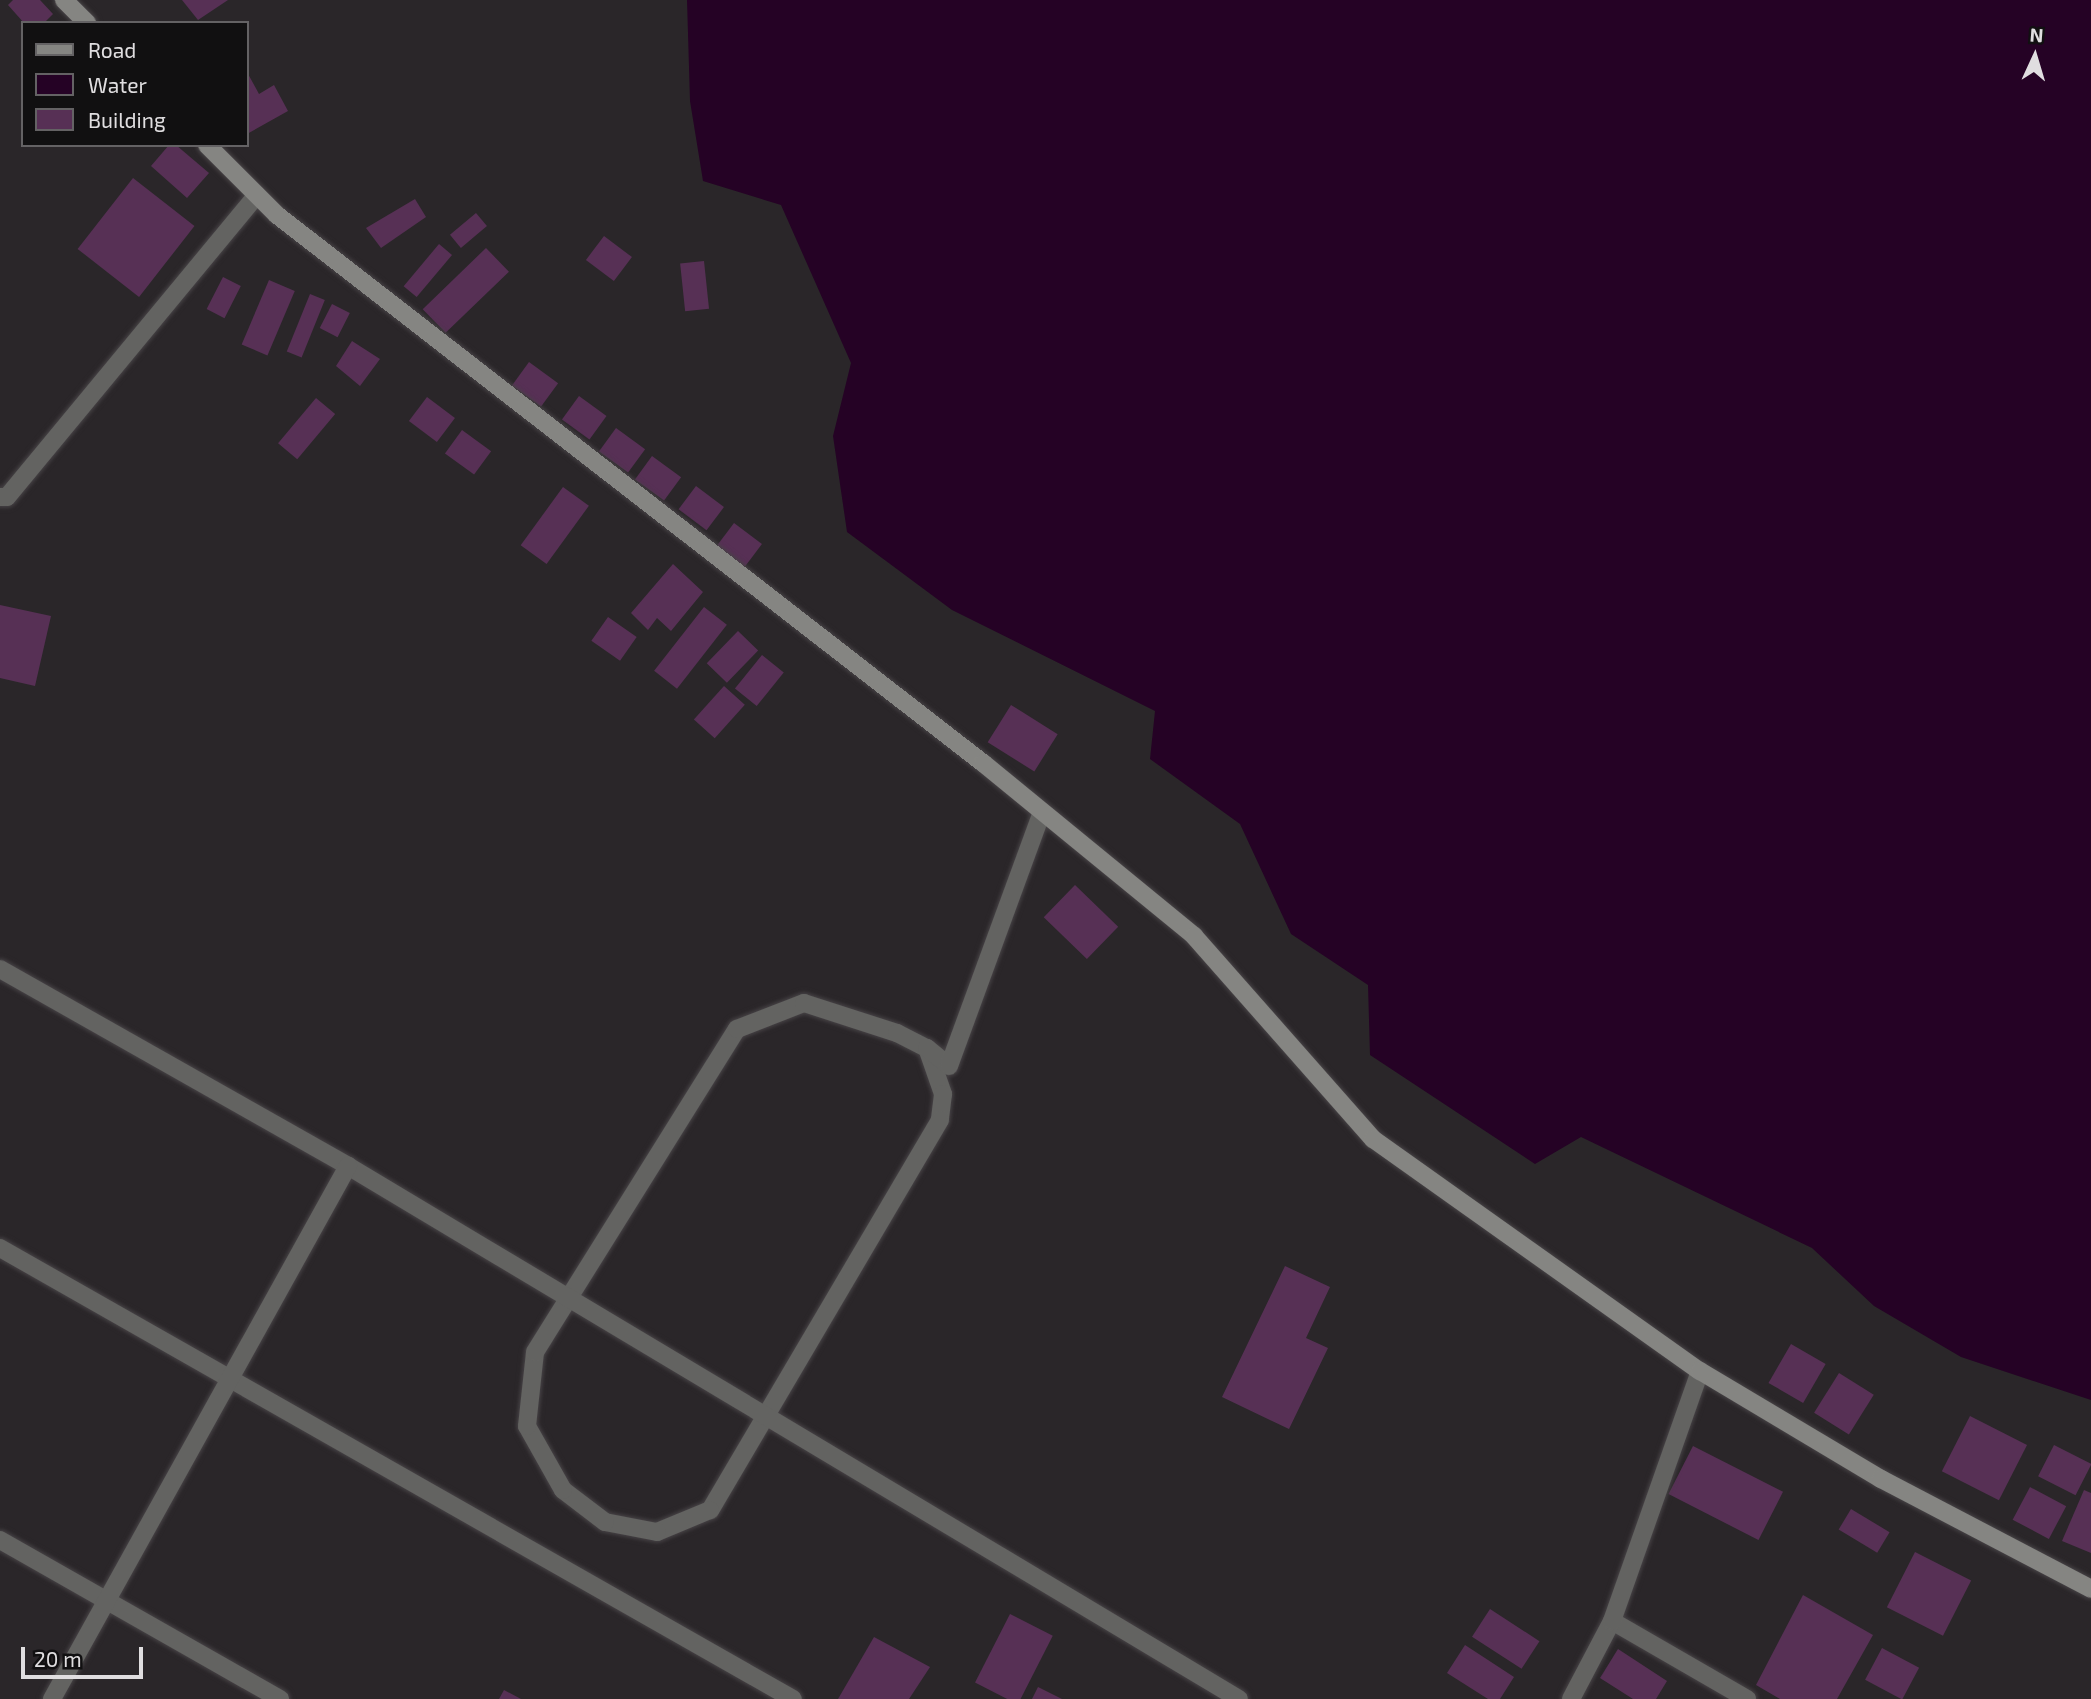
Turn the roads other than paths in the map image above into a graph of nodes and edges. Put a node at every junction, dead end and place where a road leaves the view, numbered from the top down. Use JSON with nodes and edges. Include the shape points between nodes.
{"nodes":[{"id":1,"x":64,"y":0,"type":"edge"},
{"id":2,"x":85,"y":21,"type":"edge"},
{"id":3,"x":210,"y":147,"type":"edge"},
{"id":4,"x":257,"y":195,"type":"junction"},
{"id":5,"x":0,"y":497,"type":"edge"},
{"id":6,"x":1042,"y":811,"type":"junction"},
{"id":7,"x":0,"y":969,"type":"edge"},
{"id":8,"x":927,"y":1048,"type":"junction"},
{"id":9,"x":348,"y":1166,"type":"junction"},
{"id":10,"x":0,"y":1248,"type":"edge"},
{"id":11,"x":1700,"y":1371,"type":"junction"},
{"id":12,"x":231,"y":1377,"type":"junction"},
{"id":13,"x":0,"y":1540,"type":"edge"},
{"id":14,"x":2091,"y":1589,"type":"edge"},
{"id":15,"x":108,"y":1602,"type":"junction"},
{"id":16,"x":1612,"y":1621,"type":"junction"},
{"id":17,"x":52,"y":1699,"type":"edge"},
{"id":18,"x":280,"y":1699,"type":"edge"},
{"id":19,"x":793,"y":1699,"type":"edge"},
{"id":20,"x":1239,"y":1699,"type":"edge"},
{"id":21,"x":1571,"y":1699,"type":"edge"},
{"id":22,"x":1747,"y":1699,"type":"edge"}],
"edges":[{"from":1,"to":2,"type":"street"},
{"from":3,"to":4,"type":"street"},
{"from":4,"to":5,"type":"street","via":[[7,497]]},
{"from":4,"to":6,"type":"street"},
{"from":6,"to":8,"type":"street","via":[[948,1066]]},
{"from":6,"to":11,"type":"street","via":[[1194,936],[1373,1139]]},
{"from":7,"to":9,"type":"street"},
{"from":8,"to":8,"type":"street","via":[[845,1013],[804,1003],[737,1029],[535,1352],[527,1426],[563,1490],[605,1522],[657,1531],[710,1510],[940,1120],[943,1094]]},
{"from":9,"to":12,"type":"street"},
{"from":9,"to":20,"type":"street"},
{"from":10,"to":12,"type":"street"},
{"from":11,"to":14,"type":"street","via":[[1881,1479]]},
{"from":11,"to":16,"type":"street"},
{"from":12,"to":15,"type":"street"},
{"from":12,"to":19,"type":"street"},
{"from":13,"to":15,"type":"street"},
{"from":15,"to":17,"type":"street"},
{"from":15,"to":18,"type":"street"},
{"from":16,"to":21,"type":"street"},
{"from":16,"to":22,"type":"street"}]}
